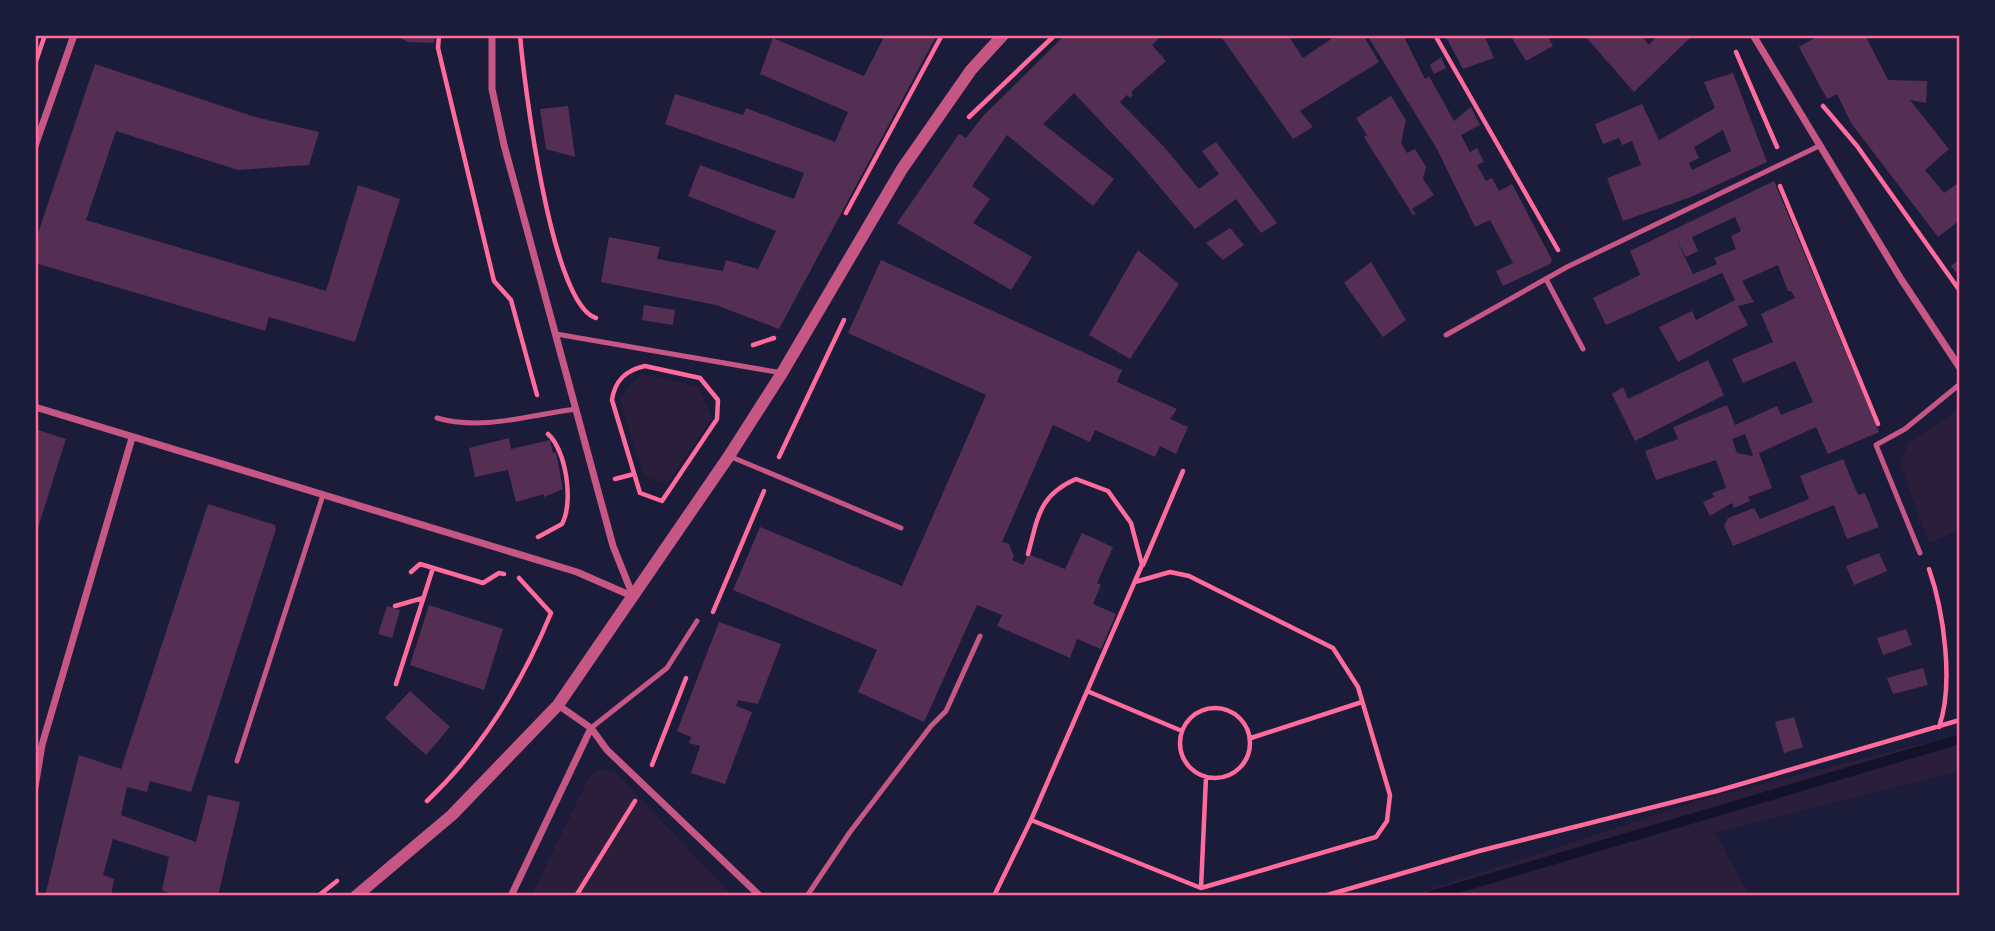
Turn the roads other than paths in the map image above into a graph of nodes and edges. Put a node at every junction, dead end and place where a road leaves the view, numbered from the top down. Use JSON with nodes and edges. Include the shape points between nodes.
{"nodes":[{"id":1,"x":74,"y":35,"type":"edge"},
{"id":2,"x":492,"y":35,"type":"edge"},
{"id":3,"x":1003,"y":35,"type":"edge"},
{"id":4,"x":1753,"y":35,"type":"edge"},
{"id":5,"x":1821,"y":145,"type":"junction"},
{"id":6,"x":35,"y":146,"type":"edge"},
{"id":7,"x":1546,"y":279,"type":"junction"},
{"id":8,"x":556,"y":334,"type":"junction"},
{"id":9,"x":1446,"y":335,"type":"dead end"},
{"id":10,"x":1583,"y":349,"type":"dead end"},
{"id":11,"x":1960,"y":369,"type":"edge"},
{"id":12,"x":782,"y":373,"type":"junction"},
{"id":13,"x":1960,"y":384,"type":"edge"},
{"id":14,"x":35,"y":407,"type":"edge"},
{"id":15,"x":576,"y":409,"type":"junction"},
{"id":16,"x":437,"y":418,"type":"dead end"},
{"id":17,"x":132,"y":438,"type":"junction"},
{"id":18,"x":729,"y":456,"type":"junction"},
{"id":19,"x":323,"y":495,"type":"junction"},
{"id":20,"x":901,"y":528,"type":"dead end"},
{"id":21,"x":1920,"y":553,"type":"road end"},
{"id":22,"x":634,"y":597,"type":"junction"},
{"id":23,"x":697,"y":621,"type":"dead end"},
{"id":24,"x":981,"y":636,"type":"dead end"},
{"id":25,"x":558,"y":705,"type":"junction"},
{"id":26,"x":591,"y":728,"type":"junction"},
{"id":27,"x":237,"y":761,"type":"dead end"},
{"id":28,"x":35,"y":787,"type":"edge"},
{"id":29,"x":356,"y":896,"type":"edge"},
{"id":30,"x":511,"y":896,"type":"edge"},
{"id":31,"x":760,"y":896,"type":"edge"},
{"id":32,"x":807,"y":896,"type":"edge"}],
"edges":[{"from":1,"to":6,"type":"street"},
{"from":2,"to":8,"type":"street","via":[[492,89]]},
{"from":3,"to":12,"type":"street","via":[[971,70],[902,169]]},
{"from":4,"to":5,"type":"street"},
{"from":5,"to":7,"type":"lane"},
{"from":5,"to":11,"type":"street"},
{"from":7,"to":9,"type":"lane"},
{"from":7,"to":10,"type":"lane"},
{"from":8,"to":12,"type":"lane"},
{"from":8,"to":15,"type":"street"},
{"from":12,"to":18,"type":"street"},
{"from":13,"to":21,"type":"lane","via":[[1905,429],[1876,445]]},
{"from":14,"to":17,"type":"street"},
{"from":15,"to":16,"type":"lane","via":[[465,425]]},
{"from":15,"to":22,"type":"street","via":[[613,546]]},
{"from":17,"to":19,"type":"street"},
{"from":17,"to":28,"type":"street","via":[[42,745]]},
{"from":18,"to":20,"type":"lane"},
{"from":18,"to":22,"type":"street"},
{"from":19,"to":22,"type":"street","via":[[577,572]]},
{"from":19,"to":27,"type":"lane"},
{"from":22,"to":25,"type":"street"},
{"from":23,"to":26,"type":"lane","via":[[667,668]]},
{"from":24,"to":32,"type":"lane","via":[[946,711],[850,832]]},
{"from":25,"to":26,"type":"street"},
{"from":25,"to":29,"type":"street","via":[[452,815]]},
{"from":26,"to":30,"type":"street"},
{"from":26,"to":31,"type":"street","via":[[607,750]]}]}
